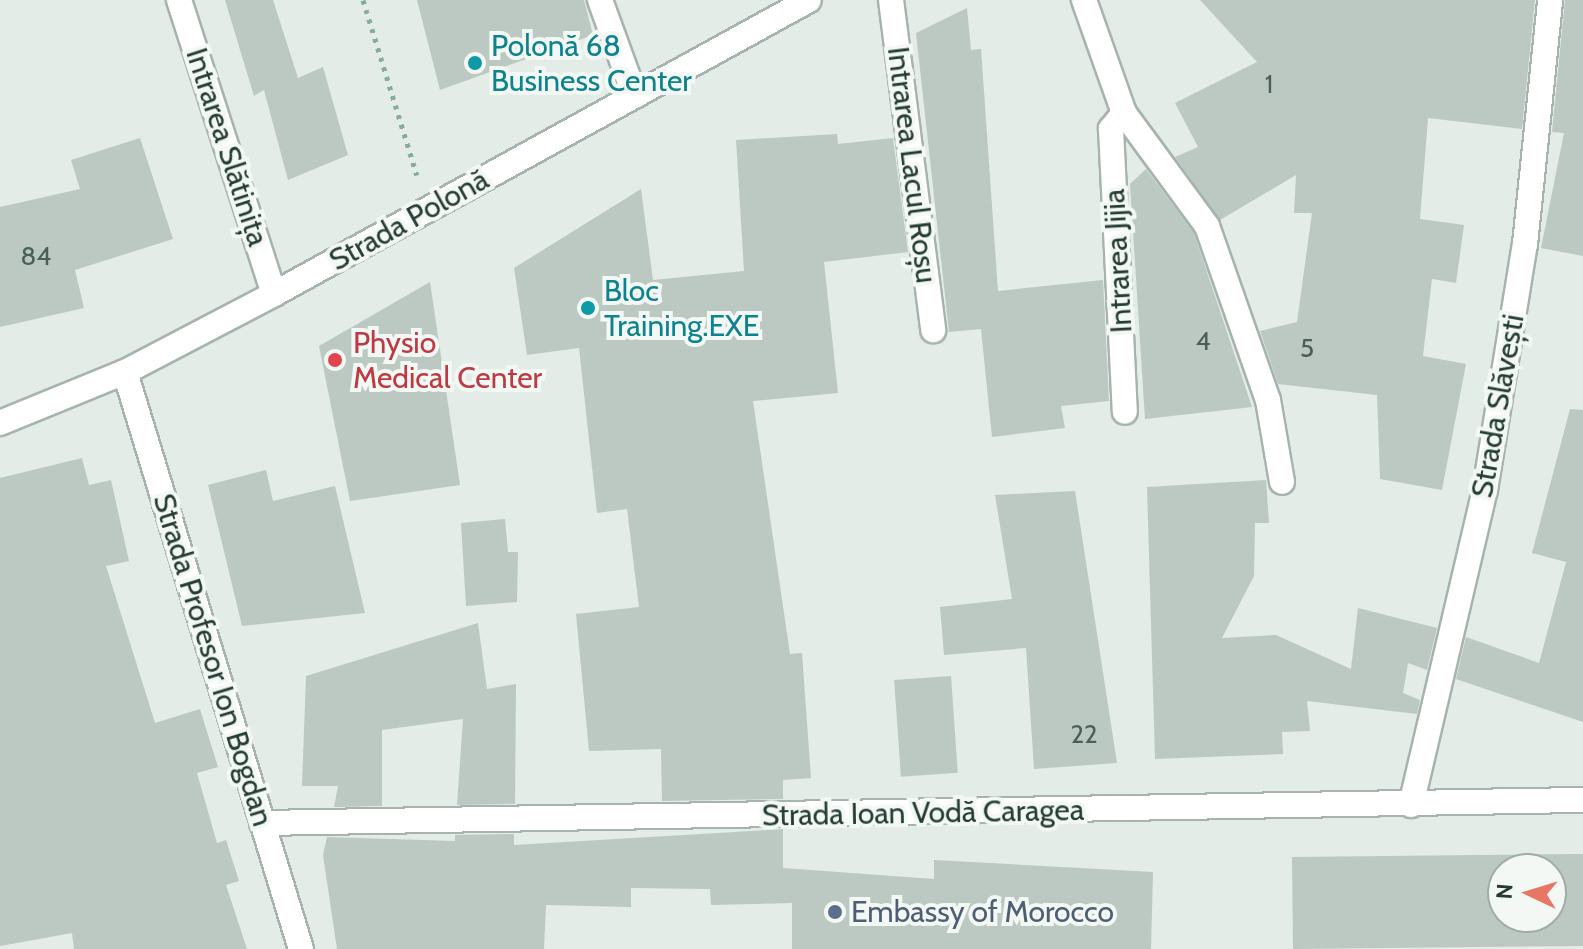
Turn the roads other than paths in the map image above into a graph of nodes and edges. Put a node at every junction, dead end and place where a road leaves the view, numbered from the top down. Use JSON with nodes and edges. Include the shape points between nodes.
{"nodes":[{"id":1,"x":179,"y":0,"type":"edge"},
{"id":2,"x":600,"y":0,"type":"edge"},
{"id":3,"x":809,"y":0,"type":"edge"},
{"id":4,"x":891,"y":0,"type":"edge"},
{"id":5,"x":1084,"y":0,"type":"edge"},
{"id":6,"x":1550,"y":0,"type":"edge"},
{"id":7,"x":635,"y":96,"type":"junction"},
{"id":8,"x":1124,"y":113,"type":"junction"},
{"id":9,"x":274,"y":294,"type":"junction"},
{"id":10,"x":933,"y":330,"type":"dead end"},
{"id":11,"x":125,"y":372,"type":"junction"},
{"id":12,"x":1125,"y":412,"type":"dead end"},
{"id":13,"x":0,"y":423,"type":"edge"},
{"id":14,"x":1282,"y":482,"type":"dead end"},
{"id":15,"x":1583,"y":800,"type":"edge"},
{"id":16,"x":1411,"y":805,"type":"junction"},
{"id":17,"x":262,"y":823,"type":"junction"},
{"id":18,"x":301,"y":949,"type":"edge"}],
"edges":[{"from":1,"to":9,"type":"street","name":"Intrarea Slătinița"},
{"from":2,"to":7,"type":"street"},
{"from":3,"to":7,"type":"street","name":"Strada Polonă"},
{"from":4,"to":10,"type":"street","name":"Intrarea Lacul Roșu"},
{"from":5,"to":8,"type":"street"},
{"from":6,"to":16,"type":"street","name":"Strada Slăvești","via":[[1525,244],[1485,490]]},
{"from":7,"to":9,"type":"street","name":"Strada Polonă"},
{"from":8,"to":12,"type":"street","name":"Intrarea Jijia","via":[[1111,129]]},
{"from":8,"to":14,"type":"street","via":[[1207,226],[1268,400]]},
{"from":9,"to":11,"type":"street","name":"Strada Polonă"},
{"from":11,"to":13,"type":"street","name":"Strada Polonă"},
{"from":11,"to":17,"type":"street","name":"Strada Profesor Ion Bogdan"},
{"from":15,"to":16,"type":"street","name":"Strada Ioan Vodă Caragea"},
{"from":16,"to":17,"type":"street","name":"Strada Ioan Vodă Caragea"},
{"from":17,"to":18,"type":"street","name":"Strada Profesor Ion Bogdan"}]}
